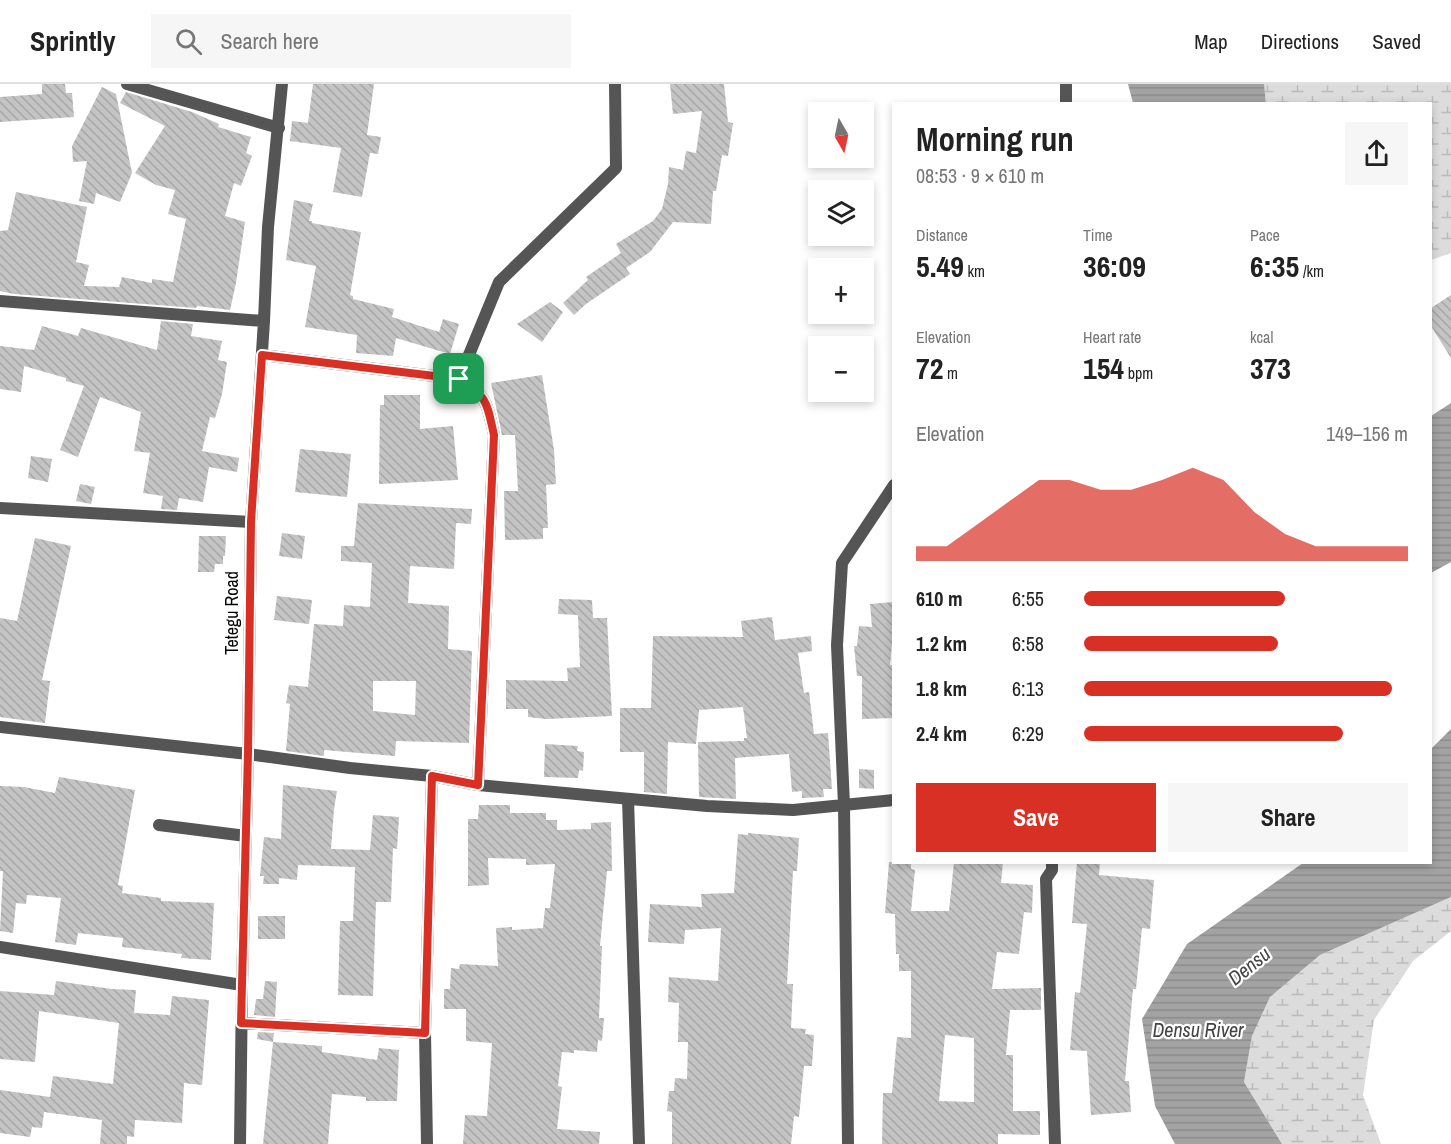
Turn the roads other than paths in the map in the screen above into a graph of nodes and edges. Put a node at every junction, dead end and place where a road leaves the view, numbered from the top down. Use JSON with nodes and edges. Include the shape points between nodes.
{"nodes":[{"id":1,"x":127,"y":84,"type":"edge"},
{"id":2,"x":282,"y":84,"type":"edge"},
{"id":3,"x":615,"y":84,"type":"edge"},
{"id":4,"x":1066,"y":84,"type":"edge"},
{"id":5,"x":1066,"y":102,"type":"edge"},
{"id":6,"x":279,"y":128,"type":"junction"},
{"id":7,"x":0,"y":301,"type":"edge"},
{"id":8,"x":264,"y":321,"type":"junction"},
{"id":9,"x":262,"y":355,"type":"junction"},
{"id":10,"x":459,"y":379,"type":"junction"},
{"id":11,"x":892,"y":487,"type":"edge"},
{"id":12,"x":0,"y":508,"type":"edge"},
{"id":13,"x":251,"y":522,"type":"junction"},
{"id":14,"x":0,"y":727,"type":"edge"},
{"id":15,"x":248,"y":753,"type":"junction"},
{"id":16,"x":432,"y":776,"type":"junction"},
{"id":17,"x":478,"y":785,"type":"junction"},
{"id":18,"x":628,"y":799,"type":"junction"},
{"id":19,"x":892,"y":800,"type":"edge"},
{"id":20,"x":844,"y":805,"type":"junction"},
{"id":21,"x":159,"y":825,"type":"dead end"},
{"id":22,"x":246,"y":837,"type":"junction"},
{"id":23,"x":1052,"y":864,"type":"edge"},
{"id":24,"x":0,"y":947,"type":"edge"},
{"id":25,"x":242,"y":986,"type":"junction"},
{"id":26,"x":241,"y":1023,"type":"junction"},
{"id":27,"x":425,"y":1033,"type":"junction"},
{"id":28,"x":240,"y":1144,"type":"edge"},
{"id":29,"x":427,"y":1144,"type":"edge"},
{"id":30,"x":639,"y":1144,"type":"edge"},
{"id":31,"x":848,"y":1144,"type":"edge"},
{"id":32,"x":1055,"y":1144,"type":"edge"}],
"edges":[{"from":1,"to":6,"type":"street"},
{"from":2,"to":6,"type":"street","name":"Tetegu Road"},
{"from":3,"to":10,"type":"street","via":[[616,168],[499,282]]},
{"from":4,"to":5,"type":"street"},
{"from":6,"to":8,"type":"street","name":"Tetegu Road","via":[[268,227]]},
{"from":7,"to":8,"type":"street"},
{"from":8,"to":9,"type":"street","name":"Tetegu Road"},
{"from":9,"to":10,"type":"street"},
{"from":9,"to":13,"type":"street","name":"Tetegu Road"},
{"from":10,"to":17,"type":"street","via":[[477,390],[488,407],[494,435]]},
{"from":11,"to":20,"type":"street","via":[[842,563],[837,645]]},
{"from":12,"to":13,"type":"street"},
{"from":13,"to":15,"type":"street","name":"Tetegu Road"},
{"from":14,"to":15,"type":"street"},
{"from":15,"to":16,"type":"street"},
{"from":15,"to":22,"type":"street","name":"Tetegu Road"},
{"from":16,"to":17,"type":"street"},
{"from":16,"to":27,"type":"street"},
{"from":17,"to":18,"type":"street"},
{"from":18,"to":20,"type":"street","via":[[770,810]]},
{"from":18,"to":30,"type":"street"},
{"from":19,"to":20,"type":"street"},
{"from":20,"to":31,"type":"street"},
{"from":21,"to":22,"type":"street"},
{"from":22,"to":25,"type":"street","name":"Tetegu Road"},
{"from":23,"to":32,"type":"street","via":[[1046,879]]},
{"from":24,"to":25,"type":"street"},
{"from":25,"to":26,"type":"street","name":"Tetegu Road"},
{"from":26,"to":27,"type":"street"},
{"from":26,"to":28,"type":"street","name":"Tetegu Road"},
{"from":27,"to":29,"type":"street"}]}
